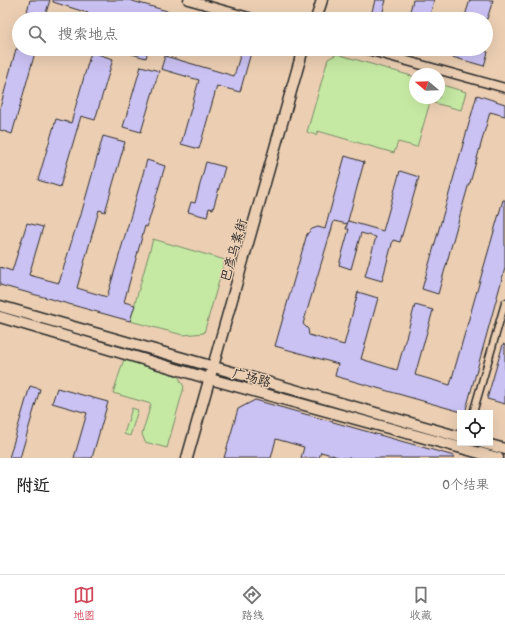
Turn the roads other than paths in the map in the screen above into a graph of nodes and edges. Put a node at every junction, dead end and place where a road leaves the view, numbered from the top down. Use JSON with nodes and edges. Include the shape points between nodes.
{"nodes":[{"id":1,"x":188,"y":0,"type":"edge"},
{"id":2,"x":317,"y":0,"type":"edge"},
{"id":3,"x":322,"y":0,"type":"edge"},
{"id":4,"x":231,"y":12,"type":"edge"},
{"id":5,"x":314,"y":12,"type":"edge"},
{"id":6,"x":318,"y":12,"type":"edge"},
{"id":7,"x":301,"y":56,"type":"edge"},
{"id":8,"x":306,"y":56,"type":"edge"},
{"id":9,"x":389,"y":56,"type":"edge"},
{"id":10,"x":505,"y":88,"type":"edge"},
{"id":11,"x":505,"y":303,"type":"edge"},
{"id":12,"x":0,"y":306,"type":"edge"},
{"id":13,"x":0,"y":317,"type":"edge"},
{"id":14,"x":216,"y":368,"type":"junction"},
{"id":15,"x":212,"y":380,"type":"junction"},
{"id":16,"x":474,"y":410,"type":"edge"},
{"id":17,"x":457,"y":436,"type":"edge"},
{"id":18,"x":493,"y":446,"type":"edge"},
{"id":19,"x":505,"y":449,"type":"edge"},
{"id":20,"x":187,"y":458,"type":"edge"},
{"id":21,"x":192,"y":458,"type":"edge"},
{"id":22,"x":498,"y":458,"type":"edge"}],
"edges":[{"from":1,"to":4,"type":"street"},
{"from":2,"to":5,"type":"street"},
{"from":3,"to":6,"type":"street"},
{"from":7,"to":14,"type":"street","name":"巴彦乌素街"},
{"from":8,"to":14,"type":"street","name":"巴彦乌素街"},
{"from":9,"to":10,"type":"street"},
{"from":11,"to":16,"type":"street"},
{"from":12,"to":14,"type":"street","name":"广场路"},
{"from":13,"to":15,"type":"street","name":"广场路"},
{"from":14,"to":15,"type":"street","name":"巴彦乌素街"},
{"from":14,"to":17,"type":"street","name":"广场路"},
{"from":15,"to":20,"type":"street","name":"巴彦乌素街"},
{"from":15,"to":21,"type":"street","name":"巴彦乌素街"},
{"from":15,"to":22,"type":"street","name":"广场路"},
{"from":18,"to":19,"type":"street"}]}
